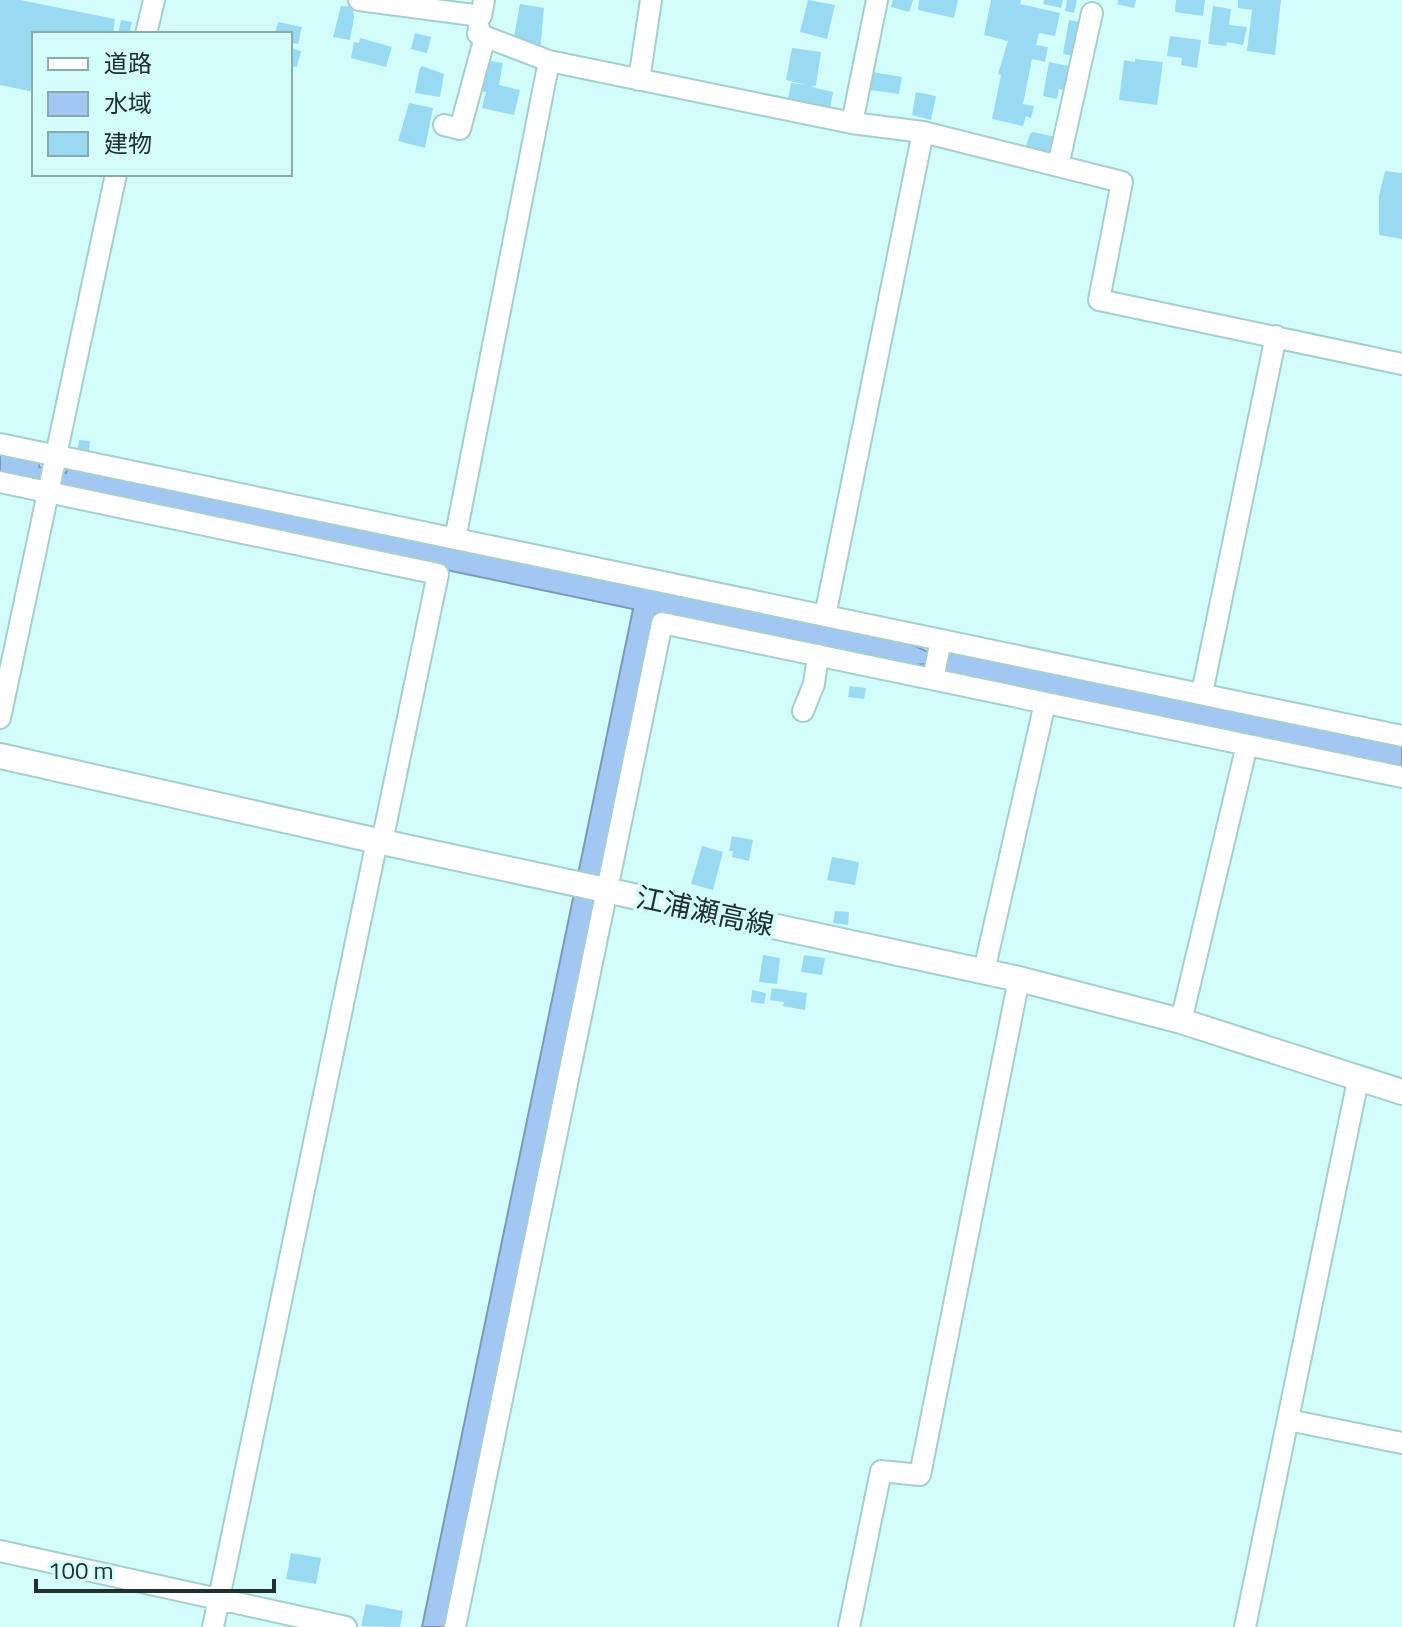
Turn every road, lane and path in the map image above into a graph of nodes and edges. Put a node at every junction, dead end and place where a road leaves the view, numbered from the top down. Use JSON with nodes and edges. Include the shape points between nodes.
{"nodes":[{"id":1,"x":154,"y":0,"type":"edge"},
{"id":2,"x":359,"y":0,"type":"edge"},
{"id":3,"x":651,"y":0,"type":"edge"},
{"id":4,"x":877,"y":0,"type":"edge"},
{"id":5,"x":1092,"y":13,"type":"dead end"},
{"id":6,"x":483,"y":18,"type":"edge"},
{"id":7,"x":146,"y":32,"type":"edge"},
{"id":8,"x":549,"y":61,"type":"junction"},
{"id":9,"x":639,"y":80,"type":"junction"},
{"id":10,"x":852,"y":123,"type":"junction"},
{"id":11,"x":444,"y":125,"type":"dead end"},
{"id":12,"x":923,"y":132,"type":"junction"},
{"id":13,"x":1058,"y":166,"type":"junction"},
{"id":14,"x":116,"y":176,"type":"edge"},
{"id":15,"x":1276,"y":336,"type":"junction"},
{"id":16,"x":1402,"y":364,"type":"edge"},
{"id":17,"x":0,"y":444,"type":"edge"},
{"id":18,"x":54,"y":461,"type":"junction"},
{"id":19,"x":0,"y":482,"type":"edge"},
{"id":20,"x":48,"y":490,"type":"junction"},
{"id":21,"x":455,"y":539,"type":"junction"},
{"id":22,"x":825,"y":616,"type":"junction"},
{"id":23,"x":818,"y":655,"type":"junction"},
{"id":24,"x":937,"y":660,"type":"junction"},
{"id":25,"x":1202,"y":693,"type":"junction"},
{"id":26,"x":1045,"y":703,"type":"junction"},
{"id":27,"x":803,"y":711,"type":"dead end"},
{"id":28,"x":0,"y":718,"type":"edge"},
{"id":29,"x":1402,"y":736,"type":"edge"},
{"id":30,"x":1247,"y":745,"type":"junction"},
{"id":31,"x":0,"y":756,"type":"edge"},
{"id":32,"x":1402,"y":777,"type":"edge"},
{"id":33,"x":379,"y":841,"type":"junction"},
{"id":34,"x":604,"y":889,"type":"junction"},
{"id":35,"x":984,"y":971,"type":"junction"},
{"id":36,"x":1019,"y":979,"type":"junction"},
{"id":37,"x":1181,"y":1021,"type":"junction"},
{"id":38,"x":1358,"y":1080,"type":"junction"},
{"id":39,"x":1402,"y":1092,"type":"edge"},
{"id":40,"x":1288,"y":1420,"type":"junction"},
{"id":41,"x":1402,"y":1443,"type":"edge"},
{"id":42,"x":1,"y":1557,"type":"edge"},
{"id":43,"x":218,"y":1600,"type":"junction"},
{"id":44,"x":213,"y":1627,"type":"edge"},
{"id":45,"x":346,"y":1627,"type":"edge"},
{"id":46,"x":455,"y":1627,"type":"edge"},
{"id":47,"x":849,"y":1627,"type":"edge"},
{"id":48,"x":1245,"y":1627,"type":"edge"}],
"edges":[{"from":1,"to":7,"type":"street"},
{"from":2,"to":6,"type":"street"},
{"from":3,"to":9,"type":"street"},
{"from":4,"to":10,"type":"street"},
{"from":5,"to":13,"type":"street"},
{"from":6,"to":8,"type":"street"},
{"from":6,"to":11,"type":"street","via":[[460,129]]},
{"from":8,"to":9,"type":"street"},
{"from":8,"to":21,"type":"street"},
{"from":9,"to":10,"type":"street"},
{"from":10,"to":12,"type":"street"},
{"from":12,"to":13,"type":"street"},
{"from":12,"to":22,"type":"street"},
{"from":13,"to":15,"type":"street","via":[[1122,182],[1099,300]]},
{"from":14,"to":18,"type":"street"},
{"from":15,"to":16,"type":"street"},
{"from":15,"to":25,"type":"street"},
{"from":17,"to":18,"type":"street"},
{"from":18,"to":20,"type":"street"},
{"from":18,"to":21,"type":"street"},
{"from":19,"to":20,"type":"street"},
{"from":20,"to":28,"type":"street"},
{"from":20,"to":33,"type":"street","via":[[438,574]]},
{"from":21,"to":22,"type":"street"},
{"from":22,"to":24,"type":"street"},
{"from":23,"to":24,"type":"street"},
{"from":23,"to":27,"type":"street"},
{"from":23,"to":34,"type":"street","via":[[662,623]]},
{"from":24,"to":25,"type":"street"},
{"from":24,"to":26,"type":"street"},
{"from":25,"to":29,"type":"street"},
{"from":26,"to":30,"type":"street"},
{"from":26,"to":35,"type":"street"},
{"from":30,"to":32,"type":"street"},
{"from":30,"to":37,"type":"street"},
{"from":31,"to":33,"type":"main road","name":"江浦瀬高線"},
{"from":33,"to":34,"type":"main road","name":"江浦瀬高線"},
{"from":33,"to":43,"type":"street"},
{"from":34,"to":35,"type":"main road","name":"江浦瀬高線"},
{"from":34,"to":46,"type":"street"},
{"from":35,"to":36,"type":"main road","name":"江浦瀬高線"},
{"from":36,"to":37,"type":"main road","name":"江浦瀬高線"},
{"from":36,"to":47,"type":"street","via":[[920,1475],[881,1471]]},
{"from":37,"to":38,"type":"main road","name":"江浦瀬高線"},
{"from":38,"to":39,"type":"main road","name":"江浦瀬高線"},
{"from":38,"to":40,"type":"street"},
{"from":40,"to":41,"type":"street"},
{"from":40,"to":48,"type":"street"},
{"from":42,"to":43,"type":"street"},
{"from":43,"to":44,"type":"street"},
{"from":43,"to":45,"type":"street"}]}
